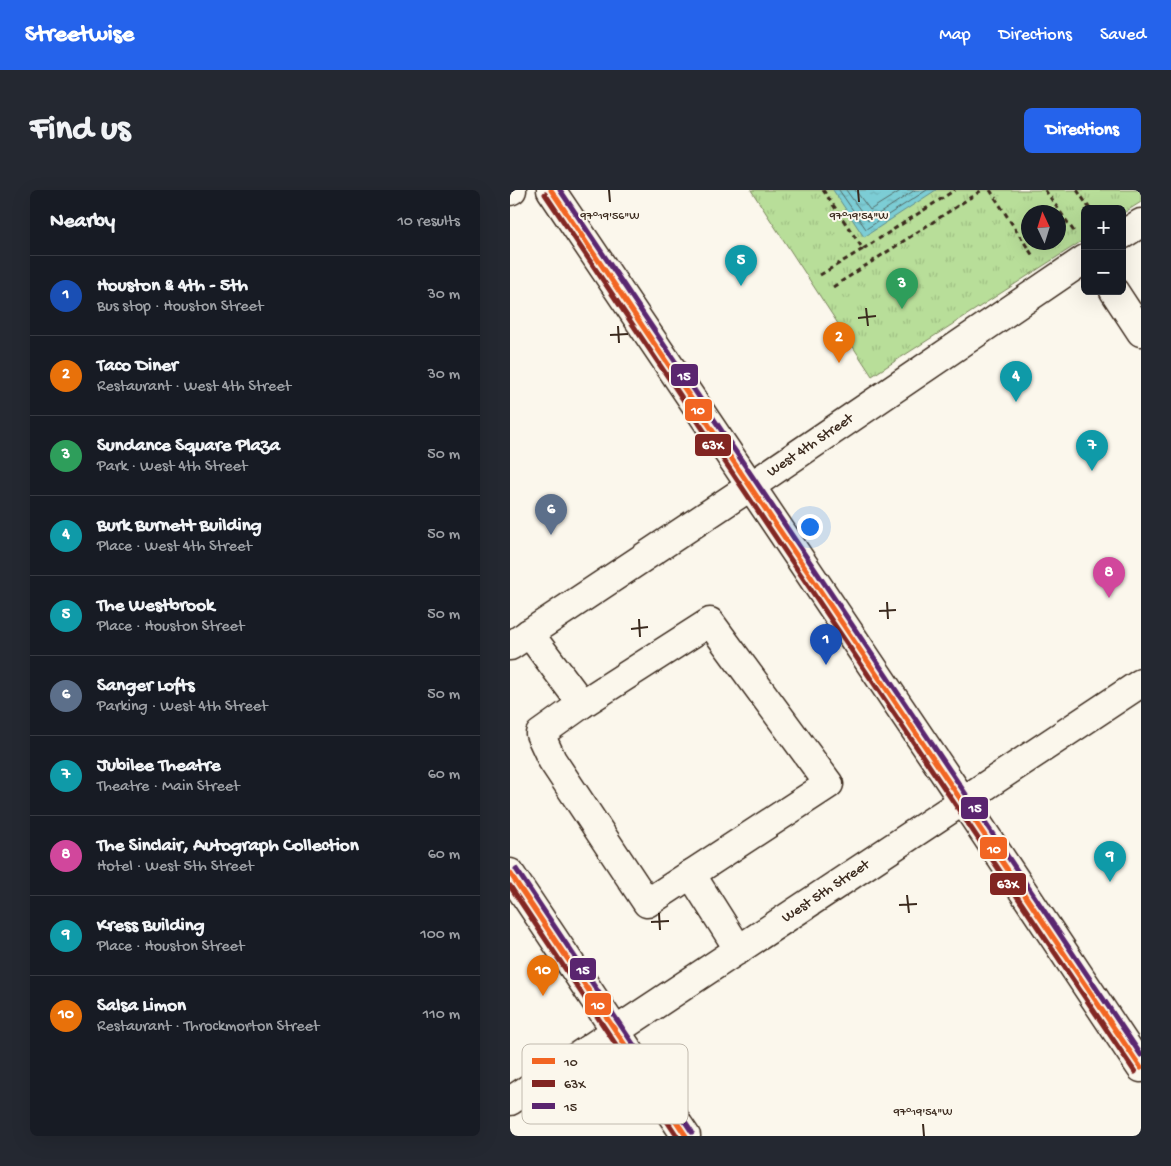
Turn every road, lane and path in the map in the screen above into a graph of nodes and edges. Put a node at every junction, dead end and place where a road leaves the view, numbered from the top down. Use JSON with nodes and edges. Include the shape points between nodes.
{"nodes":[{"id":1,"x":551,"y":190,"type":"edge"},
{"id":2,"x":823,"y":190,"type":"edge"},
{"id":3,"x":955,"y":190,"type":"edge"},
{"id":4,"x":982,"y":190,"type":"edge"},
{"id":5,"x":990,"y":190,"type":"edge"},
{"id":6,"x":1045,"y":190,"type":"edge"},
{"id":7,"x":1077,"y":190,"type":"edge"},
{"id":8,"x":1087,"y":205,"type":"edge"},
{"id":9,"x":1141,"y":223,"type":"edge"},
{"id":10,"x":1126,"y":232,"type":"edge"},
{"id":11,"x":1081,"y":247,"type":"edge"},
{"id":12,"x":863,"y":249,"type":"junction"},
{"id":13,"x":1033,"y":256,"type":"dead end"},
{"id":14,"x":820,"y":275,"type":"dead end"},
{"id":15,"x":833,"y":287,"type":"dead end"},
{"id":16,"x":1117,"y":295,"type":"edge"},
{"id":17,"x":1141,"y":332,"type":"edge"},
{"id":18,"x":751,"y":486,"type":"junction"},
{"id":19,"x":520,"y":639,"type":"edge"},
{"id":20,"x":1141,"y":683,"type":"edge"},
{"id":21,"x":582,"y":704,"type":"junction"},
{"id":22,"x":963,"y":801,"type":"junction"},
{"id":23,"x":510,"y":873,"type":"edge"},
{"id":24,"x":691,"y":874,"type":"junction"},
{"id":25,"x":739,"y":950,"type":"junction"},
{"id":26,"x":615,"y":1032,"type":"junction"},
{"id":27,"x":597,"y":1044,"type":"edge"},
{"id":28,"x":623,"y":1044,"type":"edge"},
{"id":29,"x":1141,"y":1068,"type":"edge"},
{"id":30,"x":522,"y":1093,"type":"edge"},
{"id":31,"x":510,"y":1101,"type":"edge"},
{"id":32,"x":678,"y":1124,"type":"edge"},
{"id":33,"x":686,"y":1136,"type":"edge"}],
"edges":[{"from":1,"to":18,"type":"main road"},
{"from":2,"to":12,"type":"path"},
{"from":3,"to":12,"type":"path"},
{"from":4,"to":15,"type":"path"},
{"from":5,"to":13,"type":"path"},
{"from":6,"to":11,"type":"path"},
{"from":7,"to":8,"type":"path"},
{"from":9,"to":10,"type":"main road"},
{"from":11,"to":18,"type":"main road","name":"West 4th Street"},
{"from":12,"to":14,"type":"path"},
{"from":16,"to":17,"type":"main road"},
{"from":18,"to":19,"type":"main road","name":"West 4th Street"},
{"from":18,"to":22,"type":"main road"},
{"from":19,"to":21,"type":"main road"},
{"from":20,"to":22,"type":"main road","name":"West 5th Street"},
{"from":21,"to":24,"type":"main road","via":[[540,734],[552,760],[648,903]]},
{"from":21,"to":24,"type":"main road","via":[[710,622],[829,784]]},
{"from":22,"to":25,"type":"main road","name":"West 5th Street"},
{"from":22,"to":29,"type":"main road"},
{"from":23,"to":26,"type":"main road"},
{"from":24,"to":25,"type":"main road"},
{"from":25,"to":26,"type":"main road","name":"West 5th Street"},
{"from":26,"to":27,"type":"main road","name":"West 5th Street"},
{"from":26,"to":28,"type":"main road"},
{"from":30,"to":31,"type":"main road","name":"West 5th Street"},
{"from":32,"to":33,"type":"main road"}]}
